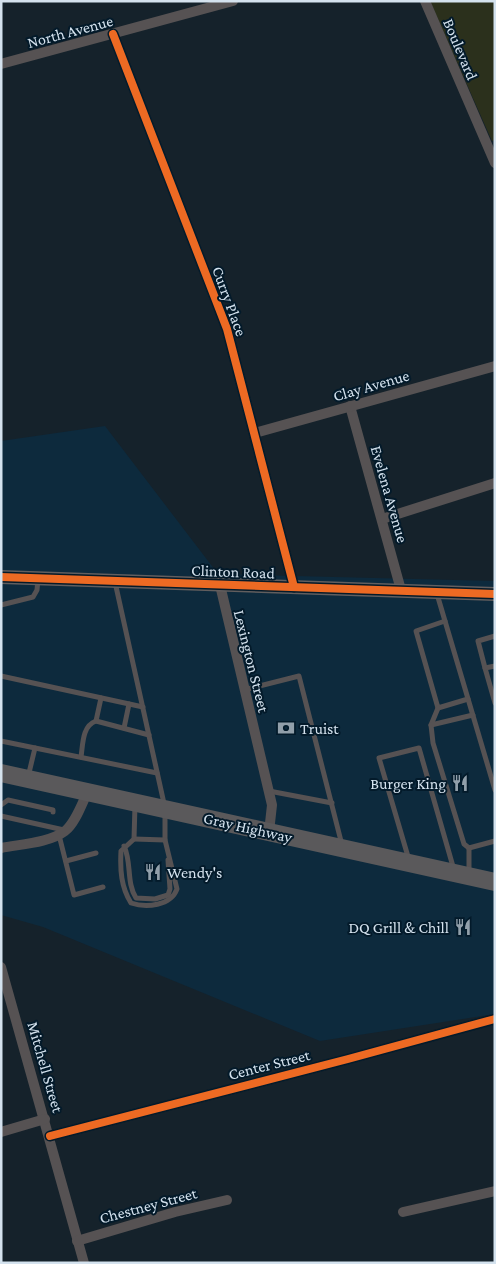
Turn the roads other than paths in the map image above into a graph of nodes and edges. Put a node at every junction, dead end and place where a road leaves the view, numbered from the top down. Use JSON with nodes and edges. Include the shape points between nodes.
{"nodes":[{"id":1,"x":233,"y":1,"type":"edge"},
{"id":2,"x":425,"y":1,"type":"edge"},
{"id":3,"x":113,"y":34,"type":"junction"},
{"id":4,"x":1,"y":64,"type":"edge"},
{"id":5,"x":494,"y":158,"type":"edge"},
{"id":6,"x":495,"y":366,"type":"edge"},
{"id":7,"x":350,"y":406,"type":"junction"},
{"id":8,"x":255,"y":433,"type":"junction"},
{"id":9,"x":495,"y":483,"type":"edge"},
{"id":10,"x":382,"y":519,"type":"junction"},
{"id":11,"x":1,"y":578,"type":"edge"},
{"id":12,"x":38,"y":579,"type":"junction"},
{"id":13,"x":115,"y":582,"type":"junction"},
{"id":14,"x":220,"y":585,"type":"junction"},
{"id":15,"x":294,"y":587,"type":"junction"},
{"id":16,"x":402,"y":590,"type":"junction"},
{"id":17,"x":437,"y":592,"type":"junction"},
{"id":18,"x":495,"y":594,"type":"edge"},
{"id":19,"x":1,"y":605,"type":"edge"},
{"id":20,"x":446,"y":621,"type":"junction"},
{"id":21,"x":495,"y":636,"type":"edge"},
{"id":22,"x":495,"y":666,"type":"edge"},
{"id":23,"x":485,"y":668,"type":"junction"},
{"id":24,"x":1,"y":676,"type":"edge"},
{"id":25,"x":244,"y":690,"type":"junction"},
{"id":26,"x":101,"y":698,"type":"junction"},
{"id":27,"x":468,"y":699,"type":"junction"},
{"id":28,"x":495,"y":702,"type":"edge"},
{"id":29,"x":129,"y":704,"type":"junction"},
{"id":30,"x":143,"y":707,"type":"junction"},
{"id":31,"x":438,"y":708,"type":"junction"},
{"id":32,"x":473,"y":715,"type":"junction"},
{"id":33,"x":96,"y":721,"type":"junction"},
{"id":34,"x":431,"y":725,"type":"junction"},
{"id":35,"x":124,"y":728,"type":"junction"},
{"id":36,"x":149,"y":735,"type":"junction"},
{"id":37,"x":1,"y":741,"type":"edge"},
{"id":38,"x":35,"y":748,"type":"junction"},
{"id":39,"x":81,"y":757,"type":"junction"},
{"id":40,"x":157,"y":772,"type":"junction"},
{"id":41,"x":1,"y":773,"type":"edge"},
{"id":42,"x":28,"y":778,"type":"junction"},
{"id":43,"x":88,"y":790,"type":"junction"},
{"id":44,"x":495,"y":790,"type":"edge"},
{"id":45,"x":268,"y":791,"type":"junction"},
{"id":46,"x":135,"y":801,"type":"junction"},
{"id":47,"x":332,"y":803,"type":"junction"},
{"id":48,"x":1,"y":805,"type":"edge"},
{"id":49,"x":165,"y":808,"type":"junction"},
{"id":50,"x":53,"y":812,"type":"dead end"},
{"id":51,"x":1,"y":816,"type":"edge"},
{"id":52,"x":62,"y":832,"type":"junction"},
{"id":53,"x":269,"y":832,"type":"junction"},
{"id":54,"x":134,"y":839,"type":"junction"},
{"id":55,"x":165,"y":840,"type":"junction"},
{"id":56,"x":495,"y":841,"type":"edge"},
{"id":57,"x":1,"y":848,"type":"edge"},
{"id":58,"x":343,"y":848,"type":"junction"},
{"id":59,"x":469,"y":848,"type":"junction"},
{"id":60,"x":96,"y":854,"type":"dead end"},
{"id":61,"x":66,"y":861,"type":"junction"},
{"id":62,"x":410,"y":863,"type":"junction"},
{"id":63,"x":462,"y":874,"type":"junction"},
{"id":64,"x":495,"y":882,"type":"edge"},
{"id":65,"x":103,"y":887,"type":"dead end"},
{"id":66,"x":1,"y":967,"type":"edge"},
{"id":67,"x":12,"y":1004,"type":"junction"},
{"id":68,"x":1,"y":1007,"type":"edge"},
{"id":69,"x":495,"y":1019,"type":"edge"},
{"id":70,"x":45,"y":1119,"type":"junction"},
{"id":71,"x":1,"y":1132,"type":"edge"},
{"id":72,"x":50,"y":1136,"type":"junction"},
{"id":73,"x":495,"y":1191,"type":"edge"},
{"id":74,"x":227,"y":1200,"type":"dead end"},
{"id":75,"x":403,"y":1212,"type":"dead end"},
{"id":76,"x":77,"y":1241,"type":"junction"},
{"id":77,"x":84,"y":1263,"type":"edge"}],
"edges":[{"from":1,"to":3,"type":"street","name":"North Avenue"},
{"from":2,"to":5,"type":"street","name":"Boulevard"},
{"from":3,"to":4,"type":"street","name":"North Avenue"},
{"from":3,"to":8,"type":"street","name":"Curry Place","via":[[227,329]]},
{"from":6,"to":7,"type":"street","name":"Clay Avenue"},
{"from":7,"to":8,"type":"street","name":"Clay Avenue"},
{"from":7,"to":10,"type":"street","name":"Evelena Avenue"},
{"from":8,"to":15,"type":"street","name":"Curry Place"},
{"from":9,"to":10,"type":"street"},
{"from":10,"to":16,"type":"street","name":"Evelena Avenue"},
{"from":11,"to":12,"type":"street","name":"Clinton Road"},
{"from":12,"to":13,"type":"street","name":"Clinton Road"},
{"from":12,"to":19,"type":"lane","via":[[33,597]]},
{"from":13,"to":14,"type":"street","name":"Clinton Road"},
{"from":13,"to":30,"type":"lane"},
{"from":14,"to":15,"type":"street","name":"Clinton Road"},
{"from":14,"to":25,"type":"street","name":"Lexington Street"},
{"from":15,"to":16,"type":"street","name":"Clinton Road"},
{"from":16,"to":17,"type":"street","name":"Clinton Road"},
{"from":17,"to":18,"type":"street","name":"Clinton Road"},
{"from":17,"to":20,"type":"lane"},
{"from":20,"to":27,"type":"lane"},
{"from":20,"to":31,"type":"lane","via":[[416,631]]},
{"from":21,"to":23,"type":"lane","via":[[478,641]]},
{"from":22,"to":23,"type":"lane"},
{"from":23,"to":28,"type":"lane"},
{"from":24,"to":26,"type":"lane"},
{"from":25,"to":45,"type":"street","name":"Lexington Street"},
{"from":25,"to":47,"type":"lane","via":[[300,676]]},
{"from":26,"to":29,"type":"lane"},
{"from":26,"to":33,"type":"lane"},
{"from":27,"to":31,"type":"lane"},
{"from":27,"to":32,"type":"lane"},
{"from":29,"to":30,"type":"lane"},
{"from":29,"to":35,"type":"lane"},
{"from":30,"to":36,"type":"lane"},
{"from":31,"to":34,"type":"lane"},
{"from":32,"to":34,"type":"lane"},
{"from":32,"to":44,"type":"lane"},
{"from":33,"to":35,"type":"lane"},
{"from":33,"to":39,"type":"lane","via":[[86,728]]},
{"from":34,"to":59,"type":"lane","via":[[433,743],[464,844]]},
{"from":35,"to":36,"type":"lane"},
{"from":36,"to":40,"type":"lane"},
{"from":37,"to":38,"type":"lane"},
{"from":38,"to":39,"type":"lane"},
{"from":38,"to":42,"type":"lane"},
{"from":39,"to":40,"type":"lane"},
{"from":40,"to":49,"type":"lane"},
{"from":41,"to":42,"type":"highway","name":"Gray Highway"},
{"from":42,"to":43,"type":"highway","name":"Gray Highway"},
{"from":43,"to":46,"type":"highway","name":"Gray Highway"},
{"from":43,"to":52,"type":"street","via":[[75,818]]},
{"from":45,"to":47,"type":"lane"},
{"from":45,"to":53,"type":"street","name":"Lexington Street","via":[[272,805]]},
{"from":46,"to":49,"type":"highway","name":"Gray Highway"},
{"from":46,"to":54,"type":"lane"},
{"from":47,"to":58,"type":"lane"},
{"from":48,"to":50,"type":"lane","via":[[8,800]]},
{"from":49,"to":53,"type":"highway","name":"Gray Highway"},
{"from":49,"to":55,"type":"lane"},
{"from":51,"to":52,"type":"lane","via":[[39,822]]},
{"from":52,"to":57,"type":"street"},
{"from":52,"to":61,"type":"lane"},
{"from":53,"to":58,"type":"highway","name":"Gray Highway"},
{"from":54,"to":55,"type":"lane"},
{"from":54,"to":55,"type":"lane","via":[[121,851],[120,865],[124,892],[131,903],[141,907],[170,900],[177,889]]},
{"from":56,"to":59,"type":"lane"},
{"from":58,"to":62,"type":"highway","name":"Gray Highway"},
{"from":59,"to":63,"type":"lane"},
{"from":60,"to":61,"type":"lane"},
{"from":61,"to":65,"type":"lane","via":[[74,895]]},
{"from":62,"to":63,"type":"highway","name":"Gray Highway"},
{"from":62,"to":63,"type":"lane","via":[[379,758],[418,748]]},
{"from":63,"to":64,"type":"highway","name":"Gray Highway"},
{"from":66,"to":67,"type":"street","name":"Mitchell Street"},
{"from":67,"to":68,"type":"street"},
{"from":67,"to":70,"type":"street","name":"Mitchell Street"},
{"from":69,"to":72,"type":"street","name":"Center Street"},
{"from":70,"to":71,"type":"street"},
{"from":70,"to":72,"type":"street","name":"Mitchell Street"},
{"from":72,"to":76,"type":"street","name":"Mitchell Street"},
{"from":73,"to":75,"type":"street"},
{"from":74,"to":76,"type":"street","name":"Chestney Street"},
{"from":76,"to":77,"type":"street","name":"Mitchell Street"}]}
